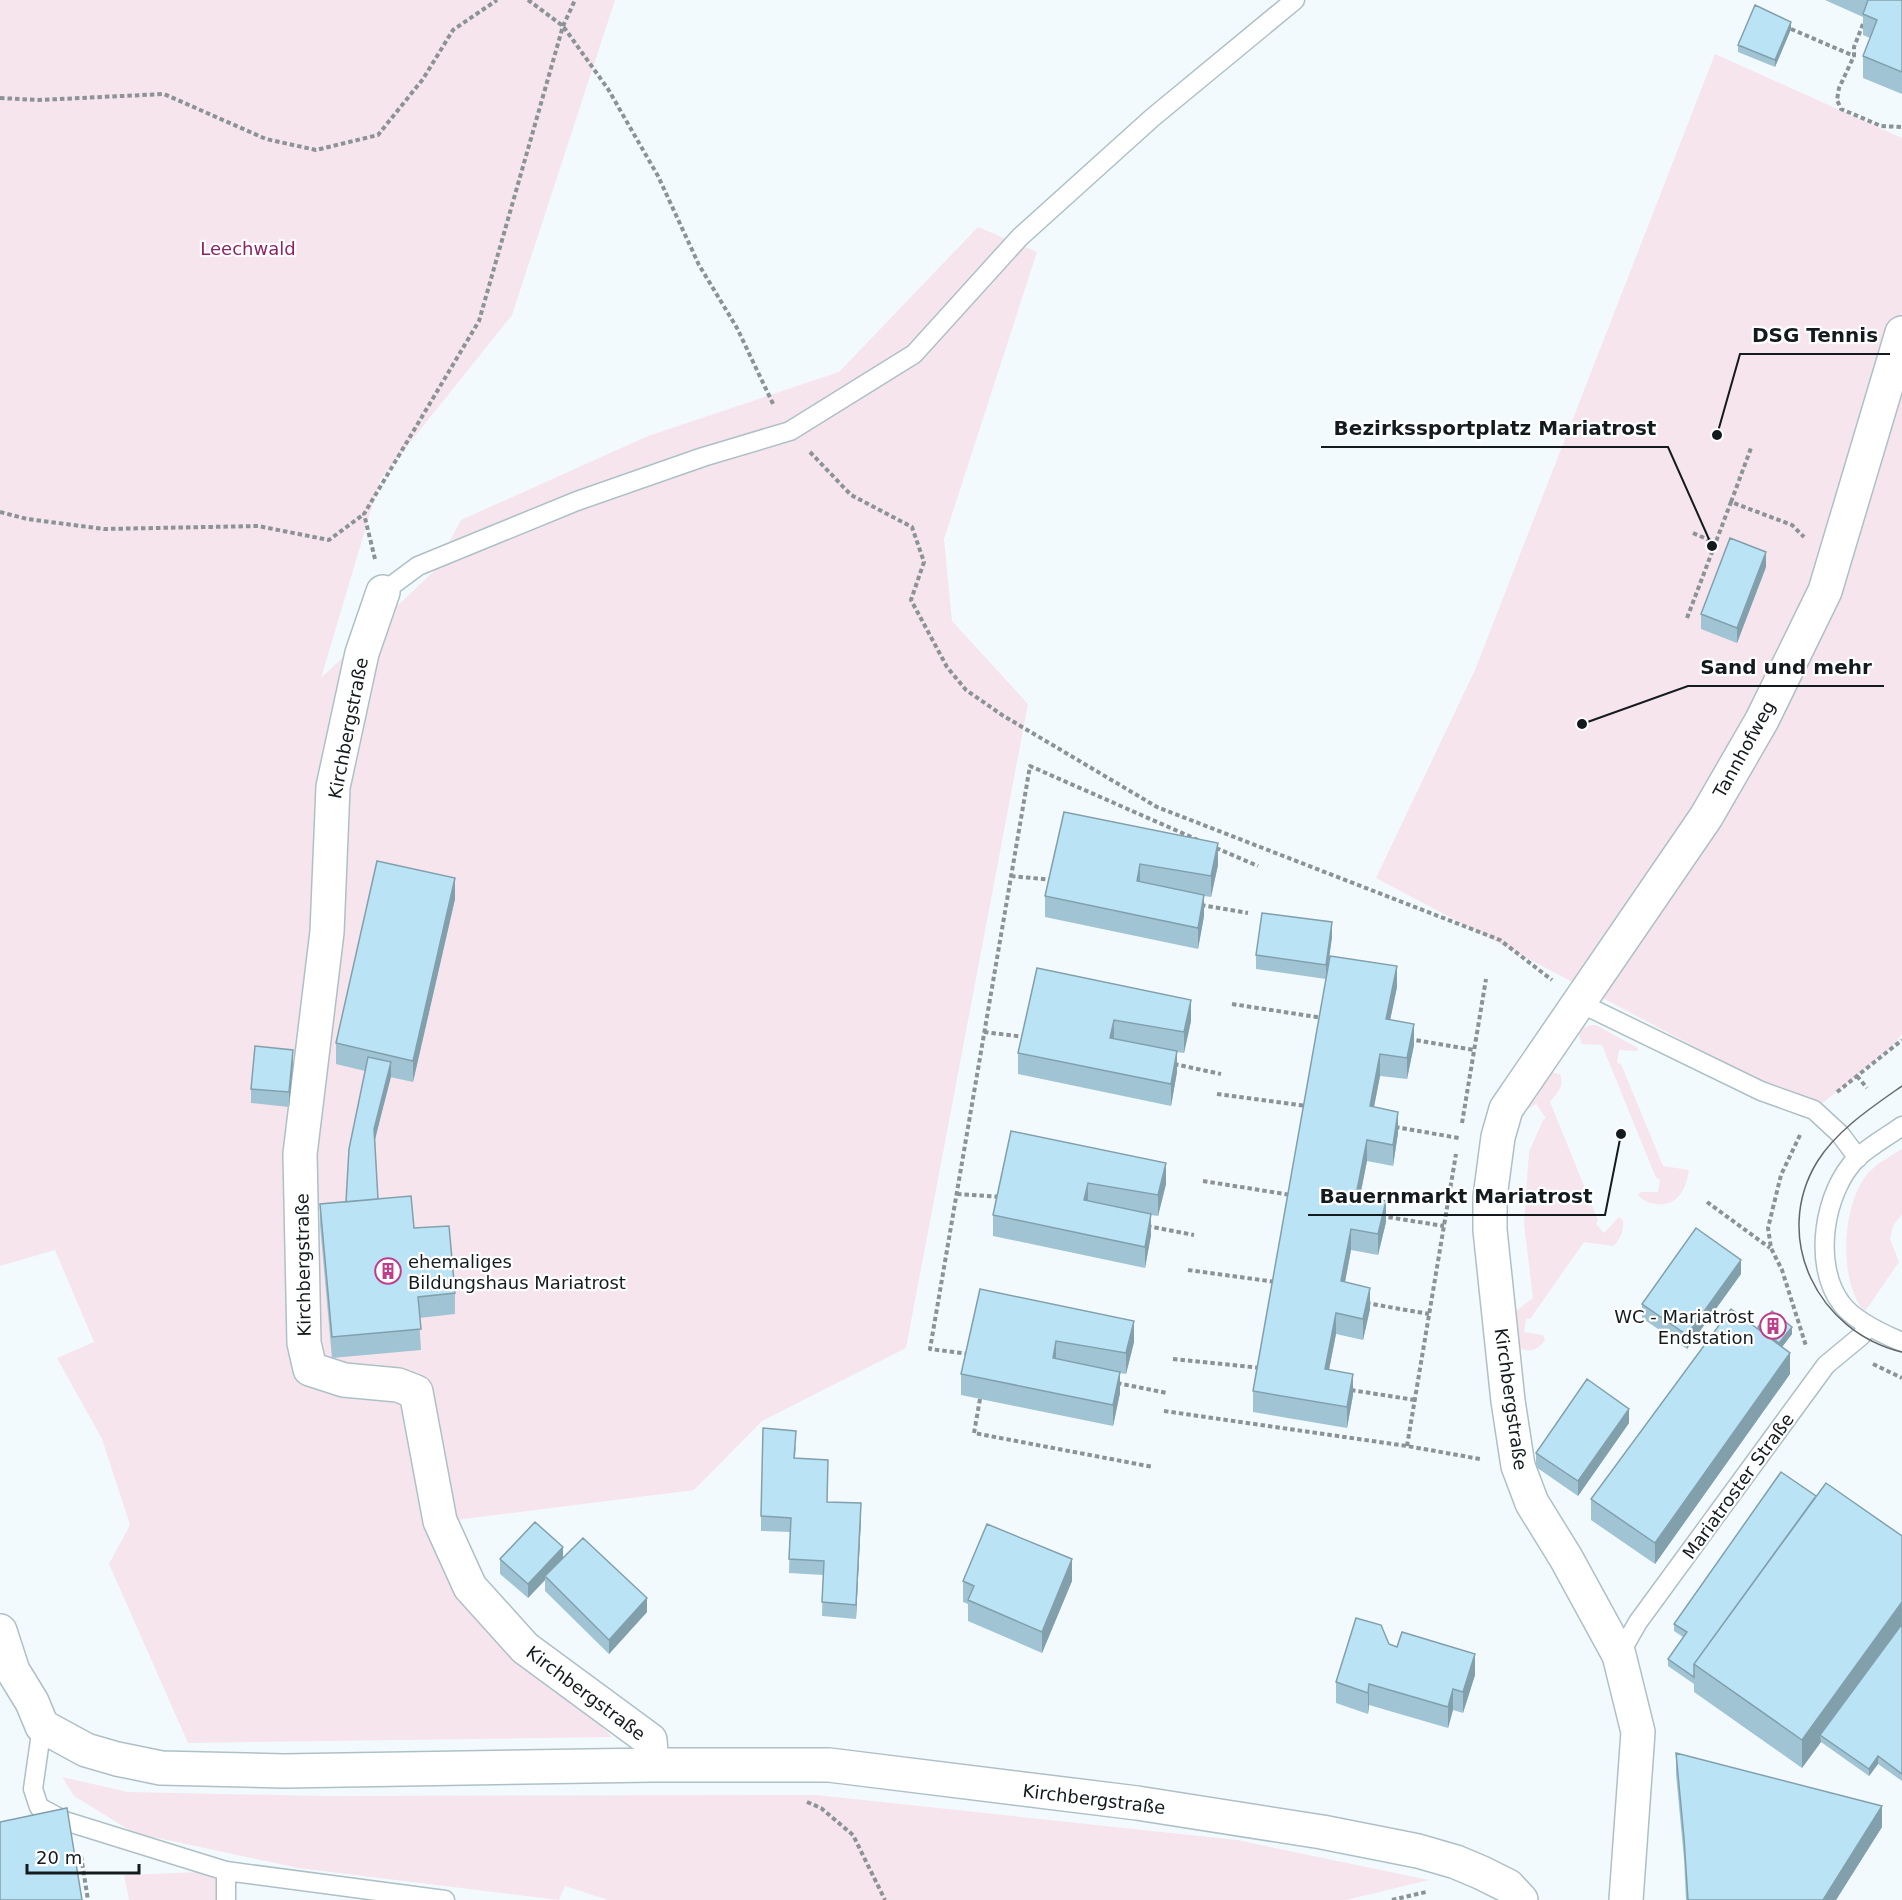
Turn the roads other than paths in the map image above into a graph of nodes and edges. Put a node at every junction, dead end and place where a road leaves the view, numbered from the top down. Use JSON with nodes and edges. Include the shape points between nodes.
{"nodes":[{"id":1,"x":1294,"y":0,"type":"edge"},
{"id":2,"x":1902,"y":333,"type":"edge"},
{"id":3,"x":383,"y":592,"type":"joint"},
{"id":4,"x":1578,"y":1002,"type":"junction"},
{"id":5,"x":1902,"y":1126,"type":"edge"},
{"id":6,"x":1858,"y":1158,"type":"junction"},
{"id":7,"x":1869,"y":1326,"type":"junction"},
{"id":8,"x":1902,"y":1342,"type":"edge"},
{"id":9,"x":0,"y":1630,"type":"edge"},
{"id":10,"x":1619,"y":1655,"type":"junction"},
{"id":11,"x":42,"y":1726,"type":"junction"},
{"id":12,"x":652,"y":1765,"type":"junction"},
{"id":13,"x":226,"y":1871,"type":"junction"},
{"id":14,"x":226,"y":1900,"type":"edge"},
{"id":15,"x":444,"y":1900,"type":"edge"},
{"id":16,"x":1521,"y":1900,"type":"edge"},
{"id":17,"x":1626,"y":1900,"type":"edge"}],
"edges":[{"from":1,"to":3,"type":"lane","via":[[1152,118],[1020,237],[914,354],[789,431],[577,501],[418,566]]},
{"from":2,"to":4,"type":"street","name":"Tannhofweg","via":[[1825,591],[1762,720],[1706,817]]},
{"from":3,"to":12,"type":"street","name":"Kirchbergstraße","via":[[362,653],[333,787],[327,932],[300,1154],[304,1343],[310,1369],[344,1380],[398,1385],[416,1392],[440,1521],[470,1587],[525,1648],[650,1740]]},
{"from":4,"to":6,"type":"lane","via":[[1761,1090],[1814,1110]]},
{"from":4,"to":10,"type":"street","name":"Kirchbergstraße","via":[[1506,1109],[1490,1197],[1490,1230],[1518,1466],[1532,1503]]},
{"from":5,"to":6,"type":"lane"},
{"from":6,"to":7,"type":"lane","via":[[1832,1199],[1825,1250],[1828,1276],[1841,1304]]},
{"from":7,"to":8,"type":"lane"},
{"from":7,"to":10,"type":"lane","name":"Mariatroster Straße","via":[[1826,1365],[1638,1622]]},
{"from":9,"to":11,"type":"street","via":[[12,1671]]},
{"from":10,"to":17,"type":"street","name":"Kirchbergstraße","via":[[1638,1732]]},
{"from":11,"to":12,"type":"street","name":"Kirchbergstraße","via":[[86,1750],[161,1768],[284,1771]]},
{"from":11,"to":13,"type":"lane","via":[[33,1789],[39,1807],[66,1821]]},
{"from":12,"to":16,"type":"street","name":"Kirchbergstraße","via":[[830,1765],[1137,1803],[1418,1851],[1482,1873],[1508,1886]]},
{"from":13,"to":14,"type":"lane"},
{"from":13,"to":15,"type":"lane"}]}
